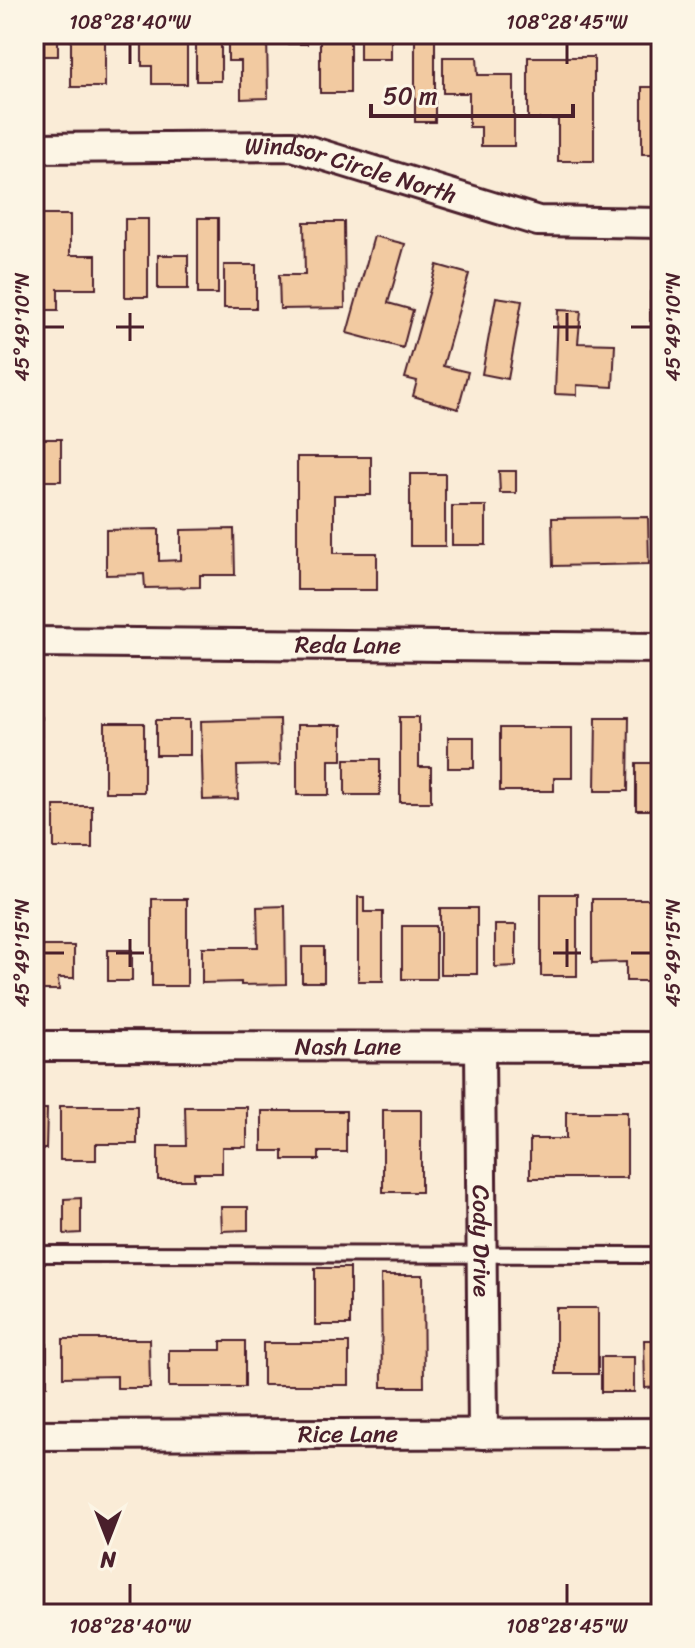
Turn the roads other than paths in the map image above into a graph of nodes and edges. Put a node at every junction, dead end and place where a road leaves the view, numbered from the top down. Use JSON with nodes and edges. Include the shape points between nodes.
{"nodes":[{"id":1,"x":34,"y":148,"type":"edge"},
{"id":2,"x":661,"y":223,"type":"edge"},
{"id":3,"x":34,"y":642,"type":"edge"},
{"id":4,"x":661,"y":648,"type":"edge"},
{"id":5,"x":34,"y":1046,"type":"edge"},
{"id":6,"x":480,"y":1047,"type":"junction"},
{"id":7,"x":661,"y":1047,"type":"edge"},
{"id":8,"x":34,"y":1254,"type":"edge"},
{"id":9,"x":482,"y":1255,"type":"junction"},
{"id":10,"x":661,"y":1255,"type":"edge"},
{"id":11,"x":661,"y":1433,"type":"edge"},
{"id":12,"x":483,"y":1434,"type":"junction"},
{"id":13,"x":34,"y":1435,"type":"edge"}],
"edges":[{"from":1,"to":2,"type":"street","name":"Windsor Circle North","via":[[293,146],[538,221]]},
{"from":3,"to":4,"type":"street","name":"Reda Lane"},
{"from":5,"to":6,"type":"street","name":"Nash Lane"},
{"from":6,"to":7,"type":"street","name":"Nash Lane"},
{"from":6,"to":9,"type":"street","name":"Cody Drive"},
{"from":8,"to":9,"type":"lane"},
{"from":9,"to":10,"type":"lane"},
{"from":9,"to":12,"type":"street","name":"Cody Drive"},
{"from":11,"to":12,"type":"street","name":"Rice Lane"},
{"from":12,"to":13,"type":"street","name":"Rice Lane"}]}
